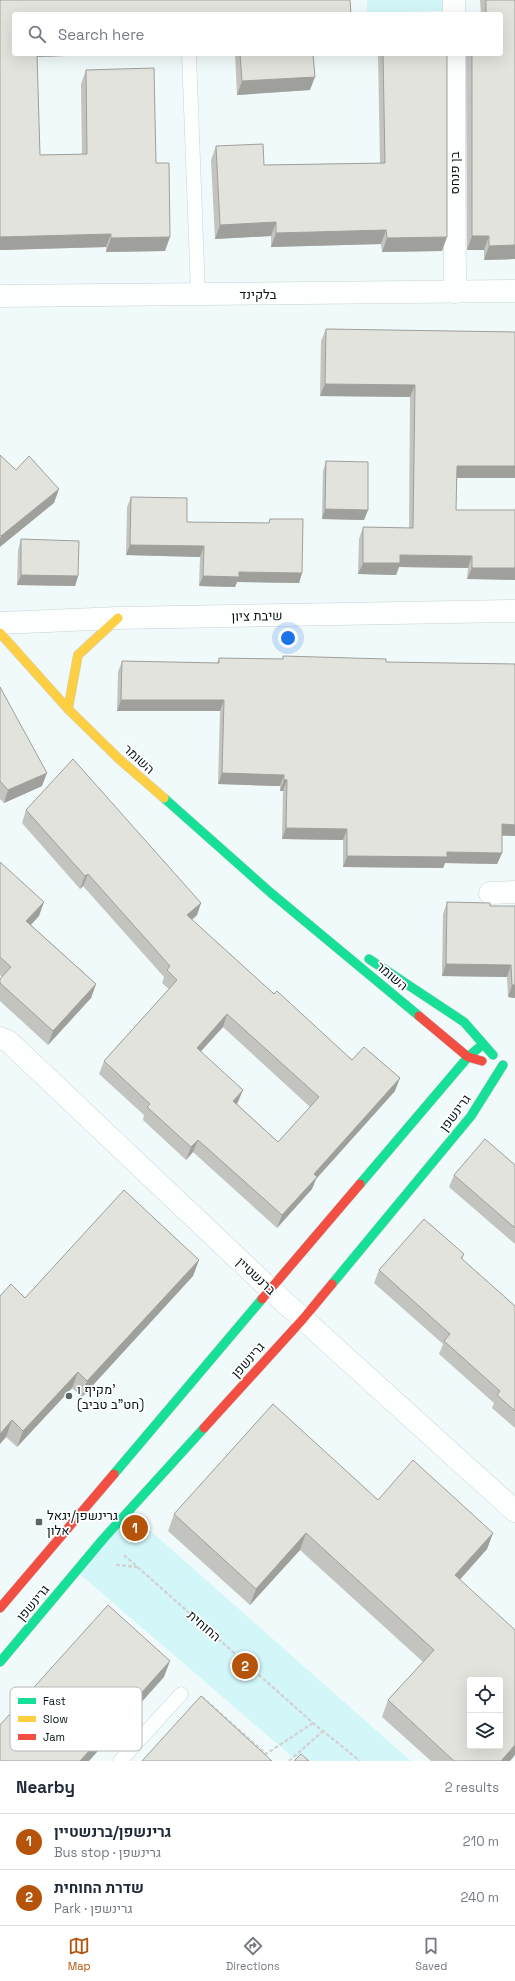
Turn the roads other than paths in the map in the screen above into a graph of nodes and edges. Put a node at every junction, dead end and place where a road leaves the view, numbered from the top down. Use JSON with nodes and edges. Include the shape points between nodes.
{"nodes":[{"id":1,"x":454,"y":0,"type":"edge"},
{"id":2,"x":454,"y":12,"type":"edge"},
{"id":3,"x":189,"y":56,"type":"edge"},
{"id":4,"x":454,"y":56,"type":"edge"},
{"id":5,"x":515,"y":291,"type":"edge"},
{"id":6,"x":455,"y":292,"type":"junction"},
{"id":7,"x":198,"y":294,"type":"junction"},
{"id":8,"x":0,"y":296,"type":"edge"},
{"id":9,"x":515,"y":612,"type":"edge"},
{"id":10,"x":118,"y":618,"type":"junction"},
{"id":11,"x":0,"y":623,"type":"edge"},
{"id":12,"x":0,"y":633,"type":"edge"},
{"id":13,"x":68,"y":708,"type":"junction"},
{"id":14,"x":515,"y":892,"type":"edge"},
{"id":15,"x":271,"y":893,"type":"junction"},
{"id":16,"x":490,"y":893,"type":"dead end"},
{"id":17,"x":348,"y":945,"type":"dead end"},
{"id":18,"x":361,"y":953,"type":"dead end"},
{"id":19,"x":0,"y":1038,"type":"edge"},
{"id":20,"x":483,"y":1044,"type":"junction"},
{"id":21,"x":468,"y":1057,"type":"junction"},
{"id":22,"x":506,"y":1067,"type":"junction"},
{"id":23,"x":271,"y":1290,"type":"junction"},
{"id":24,"x":303,"y":1318,"type":"junction"},
{"id":25,"x":515,"y":1511,"type":"edge"},
{"id":26,"x":0,"y":1608,"type":"edge"},
{"id":27,"x":0,"y":1662,"type":"edge"},
{"id":28,"x":181,"y":1694,"type":"road end"},
{"id":29,"x":142,"y":1737,"type":"edge"},
{"id":30,"x":129,"y":1751,"type":"edge"},
{"id":31,"x":120,"y":1761,"type":"edge"}],
"edges":[{"from":1,"to":2,"type":"street"},
{"from":3,"to":7,"type":"lane"},
{"from":4,"to":6,"type":"street","name":"בן פנחס"},
{"from":5,"to":6,"type":"street","name":"בלקינד"},
{"from":6,"to":7,"type":"street","name":"בלקינד"},
{"from":7,"to":8,"type":"street","name":"בלקינד"},
{"from":9,"to":10,"type":"street","name":"שיבת ציון"},
{"from":10,"to":11,"type":"street","name":"שיבת ציון"},
{"from":10,"to":13,"type":"street","via":[[78,655]]},
{"from":12,"to":13,"type":"street","name":"השומר"},
{"from":13,"to":15,"type":"street","name":"השומר","via":[[119,759]]},
{"from":14,"to":16,"type":"street"},
{"from":15,"to":17,"type":"street","name":"השומר"},
{"from":15,"to":21,"type":"street","name":"השומר"},
{"from":18,"to":20,"type":"street","name":"השומר","via":[[464,1022]]},
{"from":19,"to":23,"type":"street","name":"ברנשטיין","via":[[8,1041]]},
{"from":20,"to":21,"type":"street","name":"גרינשפן"},
{"from":20,"to":22,"type":"street","name":"השומר"},
{"from":21,"to":22,"type":"street","name":"השומר"},
{"from":21,"to":23,"type":"street","name":"גרינשפן"},
{"from":22,"to":24,"type":"street","name":"גרינשפן","via":[[471,1116]]},
{"from":23,"to":24,"type":"street","name":"ברנשטיין"},
{"from":23,"to":26,"type":"street","name":"גרינשפן"},
{"from":24,"to":25,"type":"street","name":"ברנשטיין"},
{"from":24,"to":27,"type":"street","name":"גרינשפן","via":[[104,1538]]},
{"from":28,"to":29,"type":"lane"},
{"from":30,"to":31,"type":"lane"}]}
